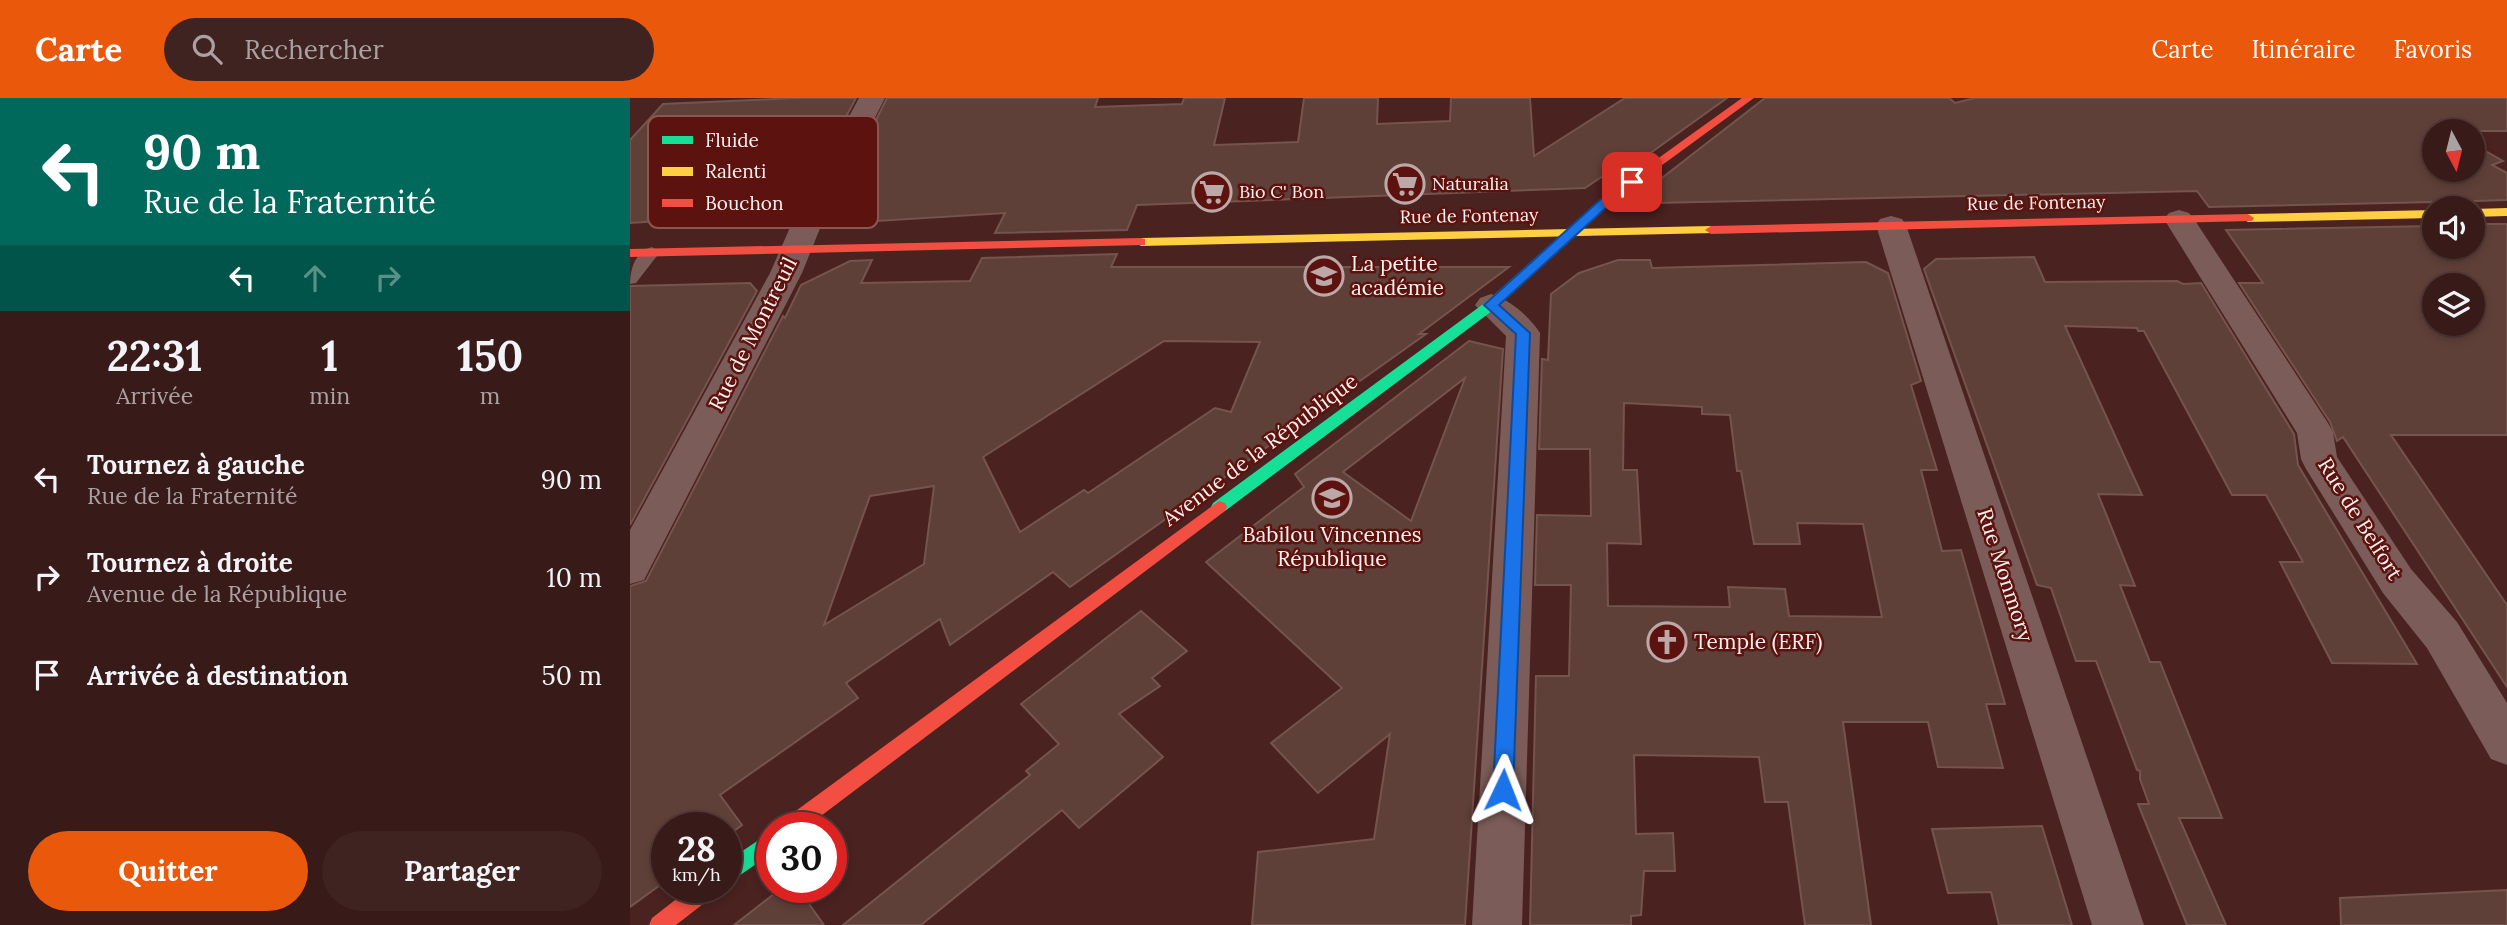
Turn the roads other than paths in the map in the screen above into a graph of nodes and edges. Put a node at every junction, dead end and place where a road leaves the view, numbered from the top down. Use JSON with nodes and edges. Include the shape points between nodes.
{"nodes":[{"id":1,"x":872,"y":98,"type":"edge"},
{"id":2,"x":1749,"y":98,"type":"edge"},
{"id":3,"x":863,"y":116,"type":"edge"},
{"id":4,"x":2507,"y":212,"type":"edge"},
{"id":5,"x":2485,"y":213,"type":"edge"},
{"id":6,"x":2422,"y":214,"type":"edge"},
{"id":7,"x":2179,"y":219,"type":"junction"},
{"id":8,"x":1891,"y":225,"type":"junction"},
{"id":9,"x":805,"y":228,"type":"edge"},
{"id":10,"x":1569,"y":233,"type":"junction"},
{"id":11,"x":796,"y":248,"type":"junction"},
{"id":12,"x":652,"y":252,"type":"junction"},
{"id":13,"x":630,"y":253,"type":"edge"},
{"id":14,"x":630,"y":279,"type":"edge"},
{"id":15,"x":1491,"y":305,"type":"junction"},
{"id":16,"x":630,"y":568,"type":"edge"},
{"id":17,"x":2507,"y":744,"type":"edge"},
{"id":18,"x":810,"y":812,"type":"edge"},
{"id":19,"x":688,"y":903,"type":"edge"},
{"id":20,"x":659,"y":925,"type":"edge"},
{"id":21,"x":1497,"y":925,"type":"edge"},
{"id":22,"x":2118,"y":925,"type":"edge"}],
"edges":[{"from":1,"to":3,"type":"street","name":"Rue de Montreuil"},
{"from":2,"to":10,"type":"main road","name":"Avenue de la République"},
{"from":4,"to":5,"type":"main road"},
{"from":6,"to":7,"type":"main road","name":"Rue de Fontenay"},
{"from":7,"to":8,"type":"main road","name":"Rue de Fontenay"},
{"from":7,"to":17,"type":"street","name":"Rue de Belfort","via":[[2315,432],[2319,459],[2397,581],[2442,635]]},
{"from":8,"to":10,"type":"main road","name":"Rue de Fontenay"},
{"from":8,"to":22,"type":"street","name":"Rue Monmory"},
{"from":9,"to":11,"type":"street","name":"Rue de Montreuil"},
{"from":10,"to":11,"type":"main road","name":"Rue de Fontenay"},
{"from":10,"to":15,"type":"main road","name":"Avenue de la République"},
{"from":11,"to":12,"type":"main road","name":"Rue de Fontenay"},
{"from":11,"to":16,"type":"street","name":"Rue de Montreuil"},
{"from":12,"to":13,"type":"main road","name":"Rue de Fontenay"},
{"from":12,"to":14,"type":"lane"},
{"from":15,"to":18,"type":"main road","name":"Avenue de la République"},
{"from":15,"to":21,"type":"street","via":[[1523,333]]},
{"from":19,"to":20,"type":"main road"}]}
